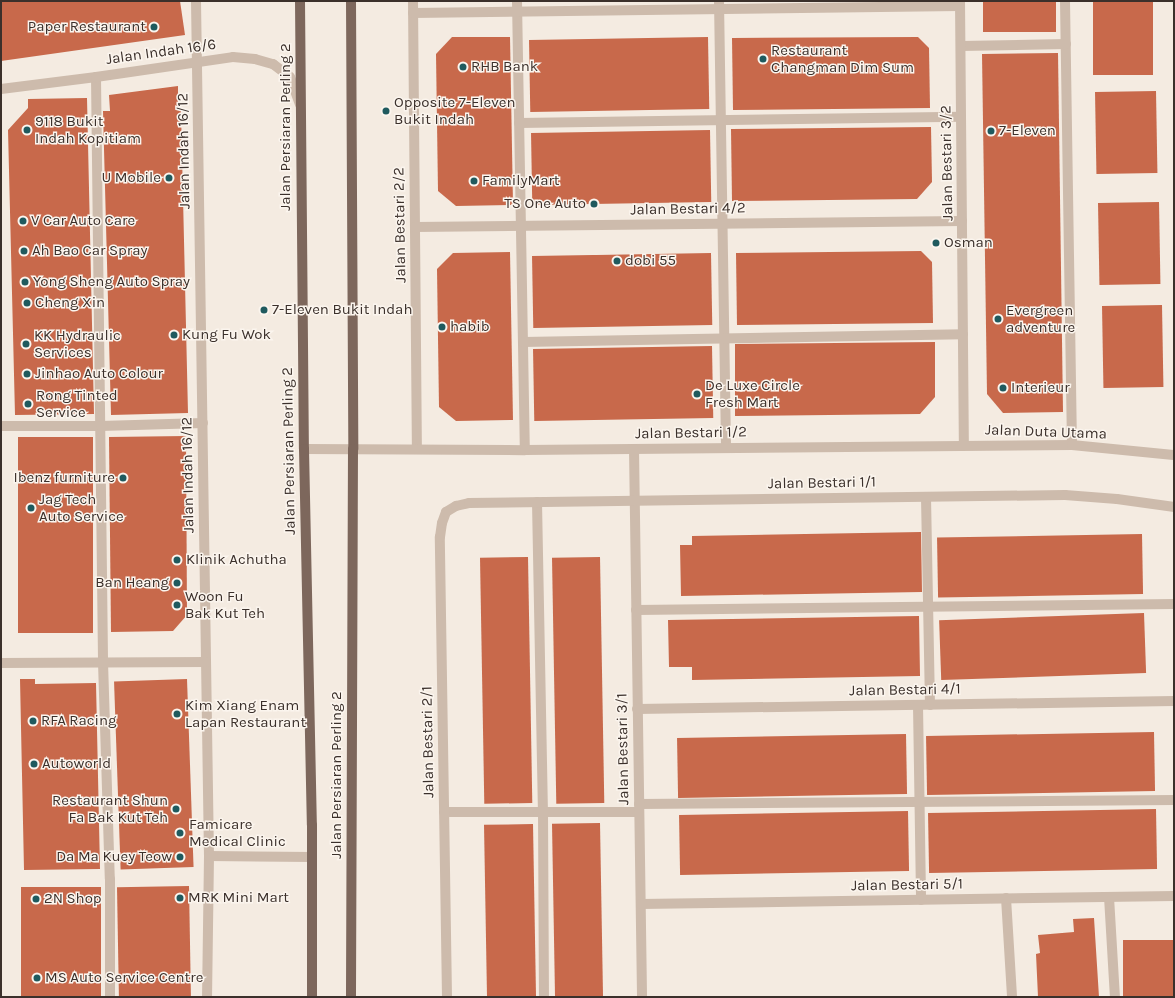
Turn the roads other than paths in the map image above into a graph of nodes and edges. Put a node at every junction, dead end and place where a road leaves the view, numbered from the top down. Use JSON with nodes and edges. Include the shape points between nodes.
{"nodes":[{"id":1,"x":196,"y":1,"type":"edge"},
{"id":2,"x":300,"y":1,"type":"edge"},
{"id":3,"x":350,"y":1,"type":"edge"},
{"id":4,"x":413,"y":1,"type":"edge"},
{"id":5,"x":517,"y":1,"type":"edge"},
{"id":6,"x":1065,"y":1,"type":"edge"},
{"id":7,"x":960,"y":4,"type":"edge"},
{"id":8,"x":719,"y":5,"type":"edge"},
{"id":9,"x":518,"y":12,"type":"junction"},
{"id":10,"x":413,"y":13,"type":"junction"},
{"id":11,"x":1066,"y":44,"type":"junction"},
{"id":12,"x":961,"y":46,"type":"junction"},
{"id":13,"x":198,"y":62,"type":"junction"},
{"id":14,"x":96,"y":77,"type":"junction"},
{"id":15,"x":1,"y":89,"type":"edge"},
{"id":16,"x":301,"y":105,"type":"junction"},
{"id":17,"x":961,"y":117,"type":"junction"},
{"id":18,"x":721,"y":120,"type":"junction"},
{"id":19,"x":519,"y":123,"type":"junction"},
{"id":20,"x":962,"y":221,"type":"junction"},
{"id":21,"x":722,"y":223,"type":"junction"},
{"id":22,"x":520,"y":226,"type":"junction"},
{"id":23,"x":415,"y":227,"type":"junction"},
{"id":24,"x":963,"y":334,"type":"junction"},
{"id":25,"x":724,"y":338,"type":"junction"},
{"id":26,"x":523,"y":342,"type":"junction"},
{"id":27,"x":203,"y":423,"type":"junction"},
{"id":28,"x":1,"y":426,"type":"edge"},
{"id":29,"x":101,"y":426,"type":"junction"},
{"id":30,"x":964,"y":445,"type":"junction"},
{"id":31,"x":1072,"y":445,"type":"junction"},
{"id":32,"x":726,"y":448,"type":"junction"},
{"id":33,"x":304,"y":449,"type":"junction"},
{"id":34,"x":353,"y":449,"type":"junction"},
{"id":35,"x":417,"y":449,"type":"junction"},
{"id":36,"x":634,"y":449,"type":"junction"},
{"id":37,"x":525,"y":450,"type":"junction"},
{"id":38,"x":1174,"y":455,"type":"edge"},
{"id":39,"x":926,"y":497,"type":"junction"},
{"id":40,"x":634,"y":501,"type":"junction"},
{"id":41,"x":537,"y":502,"type":"junction"},
{"id":42,"x":469,"y":503,"type":"joint"},
{"id":43,"x":1174,"y":506,"type":"edge"},
{"id":44,"x":1174,"y":604,"type":"edge"},
{"id":45,"x":928,"y":606,"type":"junction"},
{"id":46,"x":636,"y":610,"type":"junction"},
{"id":47,"x":103,"y":662,"type":"junction"},
{"id":48,"x":206,"y":662,"type":"junction"},
{"id":49,"x":1,"y":663,"type":"edge"},
{"id":50,"x":1174,"y":701,"type":"edge"},
{"id":51,"x":918,"y":705,"type":"junction"},
{"id":52,"x":930,"y":705,"type":"junction"},
{"id":53,"x":637,"y":709,"type":"junction"},
{"id":54,"x":1174,"y":800,"type":"edge"},
{"id":55,"x":919,"y":801,"type":"junction"},
{"id":56,"x":639,"y":808,"type":"junction"},
{"id":57,"x":444,"y":812,"type":"junction"},
{"id":58,"x":543,"y":812,"type":"junction"},
{"id":59,"x":209,"y":856,"type":"junction"},
{"id":60,"x":312,"y":857,"type":"junction"},
{"id":61,"x":1174,"y":896,"type":"edge"},
{"id":62,"x":1109,"y":897,"type":"junction"},
{"id":63,"x":1006,"y":898,"type":"junction"},
{"id":64,"x":921,"y":900,"type":"junction"},
{"id":65,"x":640,"y":904,"type":"junction"},
{"id":66,"x":110,"y":997,"type":"edge"},
{"id":67,"x":207,"y":997,"type":"edge"},
{"id":68,"x":312,"y":997,"type":"edge"},
{"id":69,"x":351,"y":997,"type":"edge"},
{"id":70,"x":447,"y":997,"type":"edge"},
{"id":71,"x":544,"y":997,"type":"edge"},
{"id":72,"x":642,"y":997,"type":"edge"},
{"id":73,"x":1012,"y":997,"type":"edge"},
{"id":74,"x":1115,"y":997,"type":"edge"}],
"edges":[{"from":1,"to":13,"type":"street","name":"Jalan Indah 16/12"},
{"from":2,"to":16,"type":"main road","name":"Jalan Persiaran Perling 2"},
{"from":3,"to":34,"type":"main road","name":"Jalan Persiaran Perling 2"},
{"from":4,"to":10,"type":"street","name":"Jalan Bestari 2/2"},
{"from":5,"to":9,"type":"street"},
{"from":6,"to":11,"type":"street"},
{"from":7,"to":8,"type":"street"},
{"from":7,"to":12,"type":"street","name":"Jalan Bestari 3/2"},
{"from":8,"to":9,"type":"street"},
{"from":8,"to":18,"type":"street"},
{"from":9,"to":10,"type":"street"},
{"from":9,"to":19,"type":"street"},
{"from":10,"to":23,"type":"street","name":"Jalan Bestari 2/2"},
{"from":11,"to":12,"type":"street"},
{"from":11,"to":31,"type":"street"},
{"from":12,"to":17,"type":"street","name":"Jalan Bestari 3/2"},
{"from":13,"to":14,"type":"street","name":"Jalan Indah 16/6"},
{"from":13,"to":16,"type":"street","name":"Jalan Indah 16/6","via":[[233,57],[273,64],[290,77]]},
{"from":13,"to":27,"type":"street","name":"Jalan Indah 16/12"},
{"from":14,"to":15,"type":"street","name":"Jalan Indah 16/6"},
{"from":14,"to":29,"type":"street"},
{"from":16,"to":33,"type":"main road","name":"Jalan Persiaran Perling 2"},
{"from":17,"to":18,"type":"street"},
{"from":17,"to":20,"type":"street","name":"Jalan Bestari 3/2"},
{"from":18,"to":19,"type":"street"},
{"from":18,"to":21,"type":"street"},
{"from":19,"to":22,"type":"street"},
{"from":20,"to":21,"type":"street","name":"Jalan Bestari 4/2"},
{"from":20,"to":24,"type":"street","name":"Jalan Bestari 3/2"},
{"from":21,"to":22,"type":"street","name":"Jalan Bestari 4/2"},
{"from":21,"to":25,"type":"street"},
{"from":22,"to":23,"type":"street","name":"Jalan Bestari 4/2"},
{"from":22,"to":26,"type":"street"},
{"from":23,"to":35,"type":"street","name":"Jalan Bestari 2/2"},
{"from":24,"to":25,"type":"street"},
{"from":24,"to":30,"type":"street","name":"Jalan Bestari 3/2"},
{"from":25,"to":26,"type":"street"},
{"from":25,"to":32,"type":"street"},
{"from":26,"to":37,"type":"street"},
{"from":27,"to":29,"type":"street"},
{"from":27,"to":48,"type":"street","name":"Jalan Indah 16/12"},
{"from":28,"to":29,"type":"street"},
{"from":29,"to":47,"type":"street"},
{"from":30,"to":31,"type":"street","name":"Jalan Duta Utama"},
{"from":30,"to":32,"type":"street","name":"Jalan Bestari 1/2"},
{"from":31,"to":38,"type":"street","name":"Jalan Duta Utama"},
{"from":32,"to":36,"type":"street","name":"Jalan Bestari 1/2"},
{"from":33,"to":34,"type":"street"},
{"from":33,"to":60,"type":"main road","name":"Jalan Persiaran Perling 2"},
{"from":34,"to":35,"type":"street"},
{"from":34,"to":69,"type":"main road","name":"Jalan Persiaran Perling 2"},
{"from":35,"to":37,"type":"street","name":"Jalan Bestari 1/2"},
{"from":36,"to":37,"type":"street","name":"Jalan Bestari 1/2"},
{"from":36,"to":40,"type":"street","name":"Jalan Bestari 3/1"},
{"from":39,"to":40,"type":"street","name":"Jalan Bestari 1/1"},
{"from":39,"to":43,"type":"street","name":"Jalan Bestari 1/1","via":[[1065,495]]},
{"from":39,"to":45,"type":"street"},
{"from":40,"to":41,"type":"street","name":"Jalan Bestari 1/1"},
{"from":40,"to":46,"type":"street","name":"Jalan Bestari 3/1"},
{"from":41,"to":42,"type":"street","name":"Jalan Bestari 1/1"},
{"from":41,"to":58,"type":"street"},
{"from":42,"to":57,"type":"street","name":"Jalan Bestari 2/1","via":[[446,512],[441,530]]},
{"from":44,"to":45,"type":"street"},
{"from":45,"to":46,"type":"street"},
{"from":45,"to":52,"type":"street"},
{"from":46,"to":53,"type":"street","name":"Jalan Bestari 3/1"},
{"from":47,"to":48,"type":"street"},
{"from":47,"to":49,"type":"street"},
{"from":47,"to":66,"type":"street","via":[[110,879]]},
{"from":48,"to":59,"type":"street","name":"Jalan Indah 16/12"},
{"from":50,"to":52,"type":"street","name":"Jalan Bestari 4/1"},
{"from":51,"to":52,"type":"street","name":"Jalan Bestari 4/1"},
{"from":51,"to":53,"type":"street","name":"Jalan Bestari 4/1"},
{"from":51,"to":55,"type":"street"},
{"from":53,"to":56,"type":"street","name":"Jalan Bestari 3/1"},
{"from":54,"to":55,"type":"street"},
{"from":55,"to":56,"type":"street"},
{"from":55,"to":64,"type":"street"},
{"from":56,"to":58,"type":"street"},
{"from":56,"to":65,"type":"street","name":"Jalan Bestari 3/1"},
{"from":57,"to":58,"type":"street"},
{"from":57,"to":70,"type":"street","name":"Jalan Bestari 2/1"},
{"from":58,"to":71,"type":"street"},
{"from":59,"to":60,"type":"street"},
{"from":59,"to":67,"type":"street","name":"Jalan Indah 16/12"},
{"from":60,"to":68,"type":"main road","name":"Jalan Persiaran Perling 2"},
{"from":61,"to":62,"type":"street","name":"Jalan Bestari 5/1"},
{"from":62,"to":63,"type":"street","name":"Jalan Bestari 5/1"},
{"from":62,"to":74,"type":"street"},
{"from":63,"to":64,"type":"street","name":"Jalan Bestari 5/1"},
{"from":63,"to":73,"type":"street"},
{"from":64,"to":65,"type":"street","name":"Jalan Bestari 5/1"},
{"from":65,"to":72,"type":"street","name":"Jalan Bestari 3/1"}]}
